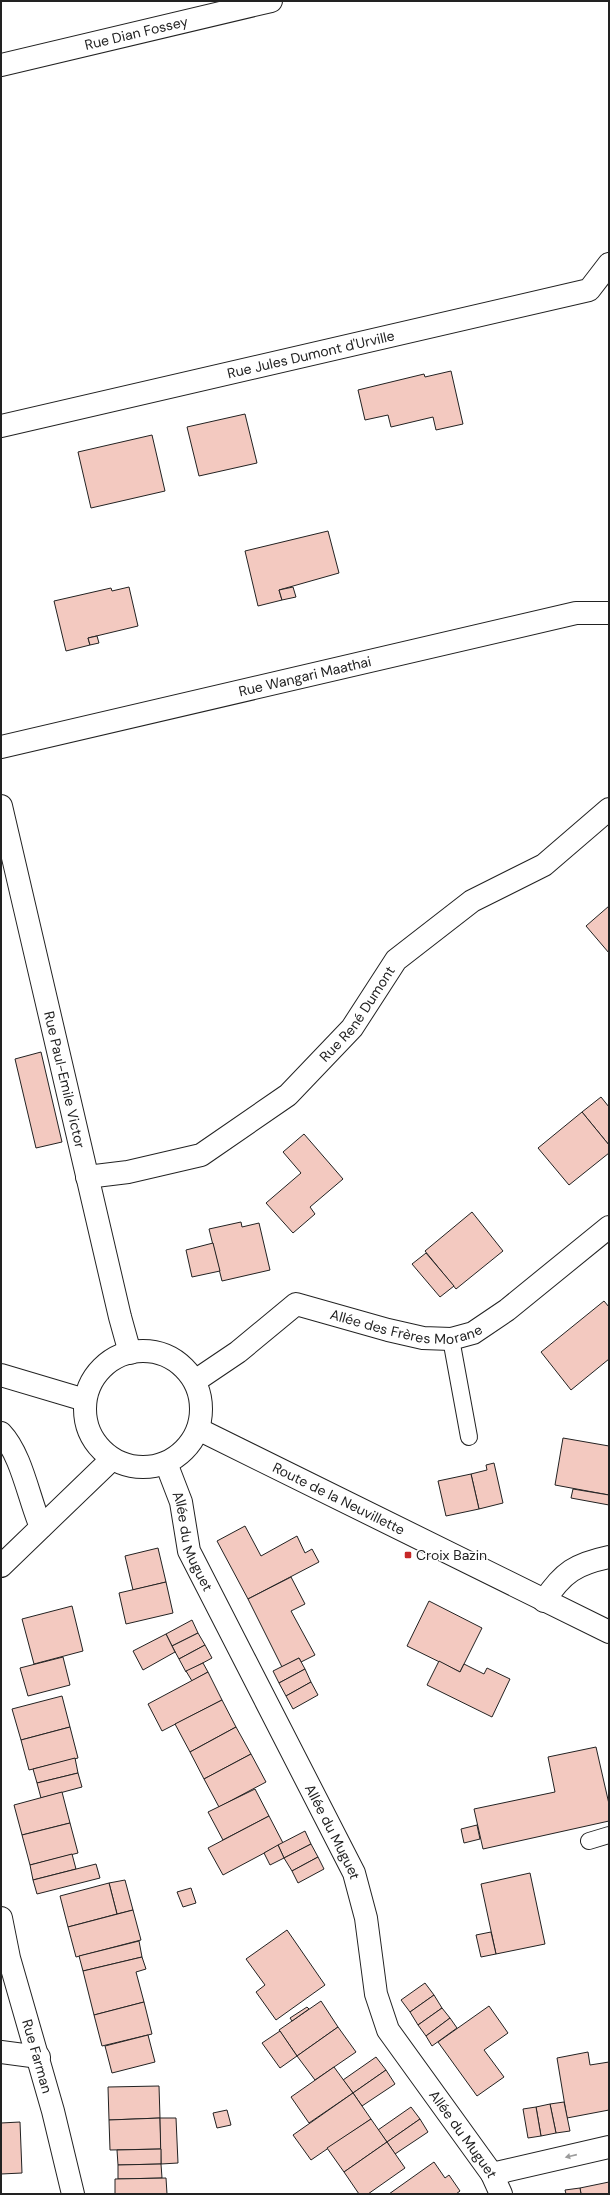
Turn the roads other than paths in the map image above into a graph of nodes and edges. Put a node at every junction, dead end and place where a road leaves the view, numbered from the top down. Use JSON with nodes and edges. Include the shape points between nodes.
{"nodes":[{"id":1,"x":271,"y":1,"type":"edge"},
{"id":2,"x":1,"y":66,"type":"edge"},
{"id":3,"x":606,"y":272,"type":"edge"},
{"id":4,"x":1,"y":426,"type":"edge"},
{"id":5,"x":609,"y":613,"type":"edge"},
{"id":6,"x":1,"y":747,"type":"edge"},
{"id":7,"x":1,"y":806,"type":"edge"},
{"id":8,"x":609,"y":809,"type":"edge"},
{"id":9,"x":87,"y":1177,"type":"junction"},
{"id":10,"x":609,"y":1227,"type":"edge"},
{"id":11,"x":451,"y":1339,"type":"junction"},
{"id":12,"x":130,"y":1353,"type":"junction"},
{"id":13,"x":1,"y":1375,"type":"edge"},
{"id":14,"x":195,"y":1381,"type":"junction"},
{"id":15,"x":85,"y":1400,"type":"junction"},
{"id":16,"x":198,"y":1429,"type":"junction"},
{"id":17,"x":1,"y":1433,"type":"edge"},
{"id":18,"x":470,"y":1437,"type":"dead end"},
{"id":19,"x":112,"y":1459,"type":"junction"},
{"id":20,"x":166,"y":1463,"type":"junction"},
{"id":21,"x":41,"y":1528,"type":"junction"},
{"id":22,"x":609,"y":1557,"type":"edge"},
{"id":23,"x":1,"y":1566,"type":"edge"},
{"id":24,"x":544,"y":1601,"type":"junction"},
{"id":25,"x":609,"y":1632,"type":"edge"},
{"id":26,"x":609,"y":1835,"type":"edge"},
{"id":27,"x":589,"y":1840,"type":"dead end"},
{"id":28,"x":1,"y":1918,"type":"edge"},
{"id":29,"x":9,"y":1958,"type":"junction"},
{"id":30,"x":1,"y":1978,"type":"edge"},
{"id":31,"x":1,"y":2052,"type":"edge"},
{"id":32,"x":39,"y":2057,"type":"junction"},
{"id":33,"x":609,"y":2147,"type":"edge"},
{"id":34,"x":492,"y":2174,"type":"junction"},
{"id":35,"x":73,"y":2194,"type":"edge"},
{"id":36,"x":501,"y":2194,"type":"edge"}],
"edges":[{"from":1,"to":2,"type":"street","name":"Rue Dian Fossey"},
{"from":3,"to":4,"type":"street","name":"Rue Jules Dumont d'Urville","via":[[588,290]]},
{"from":5,"to":6,"type":"street","name":"Rue Wangari Maathai","via":[[576,613]]},
{"from":7,"to":9,"type":"street","name":"Rue Paul-Emile Victor"},
{"from":8,"to":9,"type":"street","name":"Rue René Dumont","via":[[544,866],[472,901],[396,960],[352,1028],[288,1096],[201,1154],[128,1172]]},
{"from":9,"to":12,"type":"street","name":"Rue Paul-Emile Victor"},
{"from":10,"to":11,"type":"street","name":"Allée des Frères Morane","via":[[507,1310],[473,1333]]},
{"from":11,"to":14,"type":"street","name":"Allée des Frères Morane","via":[[423,1338],[395,1332],[296,1304],[238,1352]]},
{"from":11,"to":18,"type":"lane"},
{"from":12,"to":14,"type":"street","via":[[161,1353],[181,1364]]},
{"from":12,"to":15,"type":"street","via":[[118,1356],[102,1367],[91,1382]]},
{"from":13,"to":15,"type":"street"},
{"from":14,"to":16,"type":"street","via":[[202,1404]]},
{"from":15,"to":19,"type":"street","via":[[86,1423],[96,1443]]},
{"from":16,"to":20,"type":"street","via":[[186,1450]]},
{"from":16,"to":24,"type":"street","name":"Route de la Neuvillette"},
{"from":17,"to":21,"type":"street","via":[[18,1463]]},
{"from":19,"to":20,"type":"street","via":[[138,1467]]},
{"from":19,"to":21,"type":"street"},
{"from":20,"to":34,"type":"street","name":"Allée du Muguet","via":[[181,1502],[189,1551],[354,1873],[366,1918],[376,1994],[388,2030]]},
{"from":21,"to":23,"type":"street"},
{"from":22,"to":24,"type":"street","via":[[574,1568],[562,1577]]},
{"from":24,"to":25,"type":"street","name":"Route de la Neuvillette"},
{"from":26,"to":27,"type":"lane"},
{"from":28,"to":29,"type":"street","name":"Rue Farman"},
{"from":29,"to":30,"type":"street"},
{"from":29,"to":32,"type":"street","name":"Rue Farman"},
{"from":31,"to":32,"type":"street"},
{"from":32,"to":35,"type":"street","name":"Rue Farman"},
{"from":33,"to":34,"type":"street","one_way":true},
{"from":34,"to":36,"type":"street","name":"Allée du Muguet"}]}
